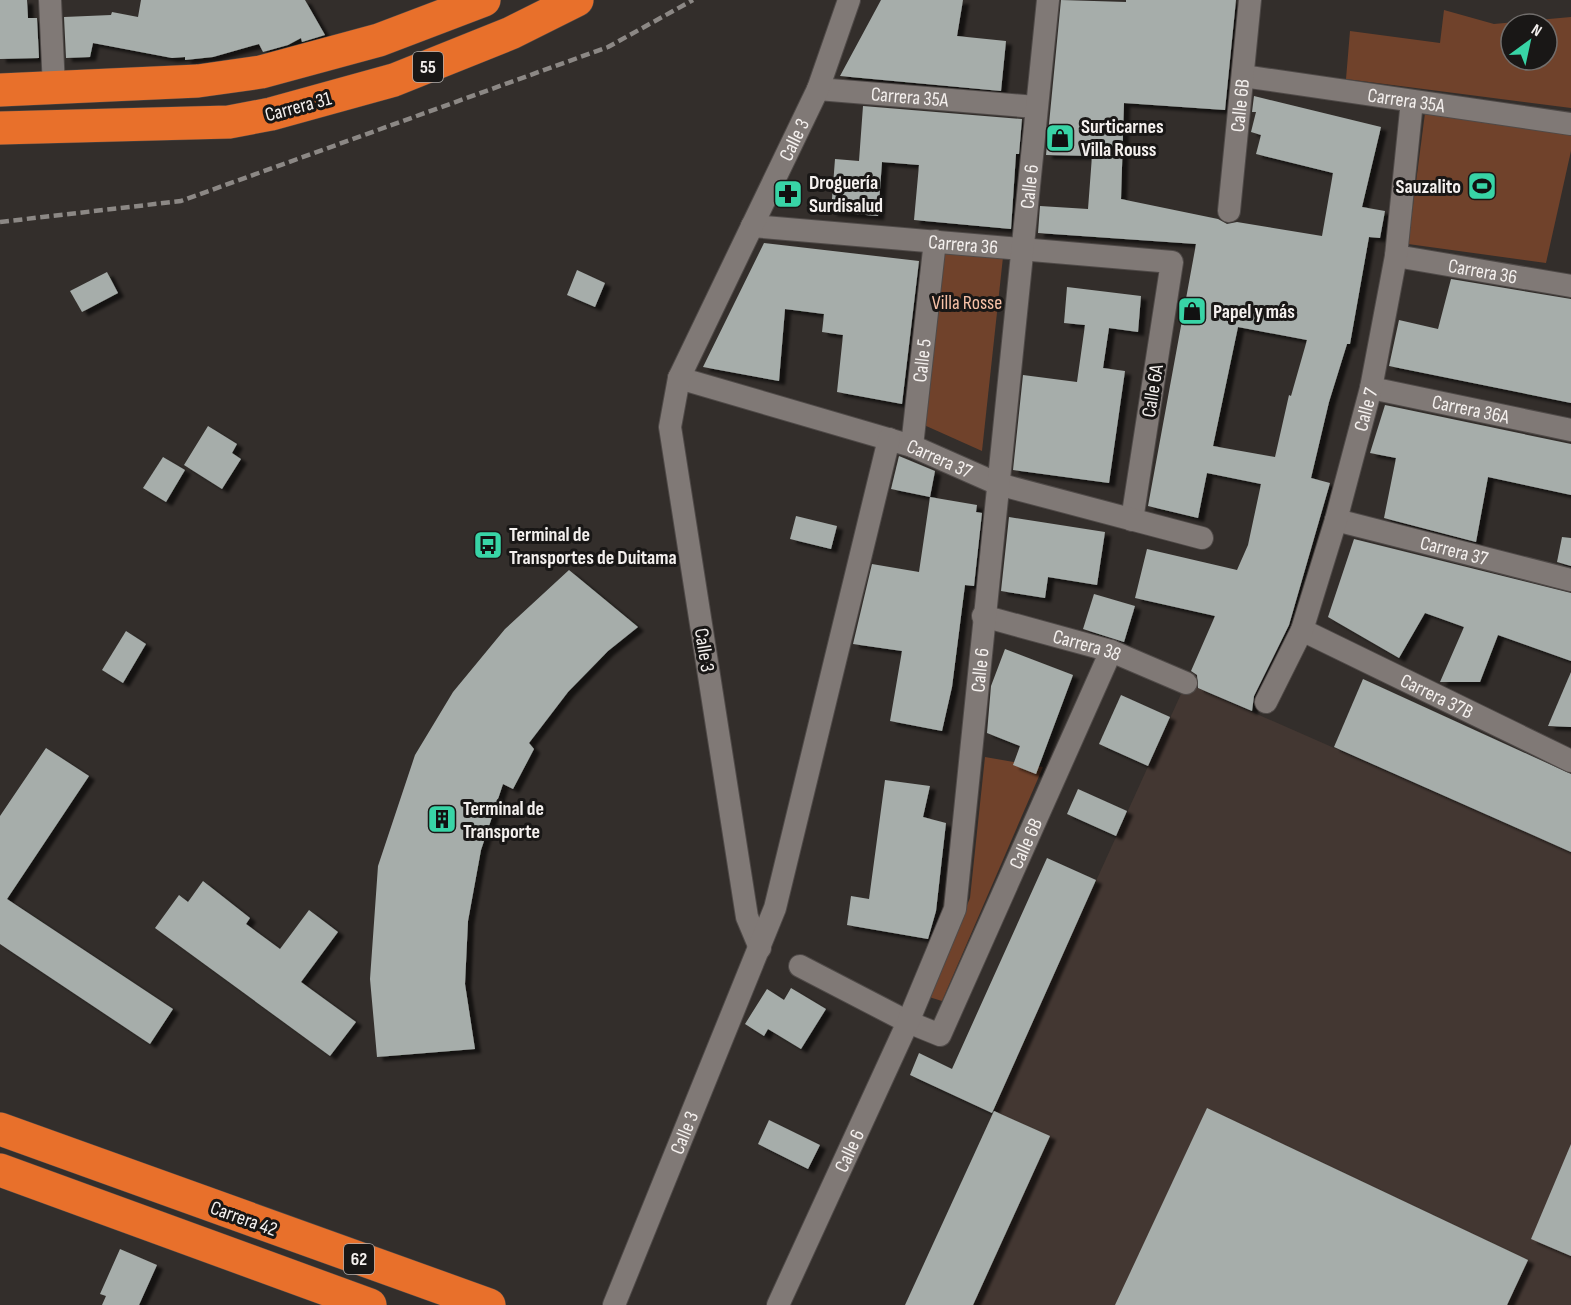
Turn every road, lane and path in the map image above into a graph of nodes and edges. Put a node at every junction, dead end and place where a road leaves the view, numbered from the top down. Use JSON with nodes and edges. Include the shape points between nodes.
{"nodes":[{"id":1,"x":50,"y":0,"type":"edge"},
{"id":2,"x":484,"y":0,"type":"edge"},
{"id":3,"x":577,"y":0,"type":"edge"},
{"id":4,"x":849,"y":0,"type":"edge"},
{"id":5,"x":1048,"y":0,"type":"edge"},
{"id":6,"x":1250,"y":0,"type":"edge"},
{"id":7,"x":1243,"y":76,"type":"junction"},
{"id":8,"x":54,"y":88,"type":"junction"},
{"id":9,"x":818,"y":89,"type":"junction"},
{"id":10,"x":0,"y":90,"type":"edge"},
{"id":11,"x":1412,"y":101,"type":"junction"},
{"id":12,"x":1036,"y":107,"type":"junction"},
{"id":13,"x":1571,"y":124,"type":"edge"},
{"id":14,"x":0,"y":128,"type":"edge"},
{"id":15,"x":1228,"y":211,"type":"dead end"},
{"id":16,"x":752,"y":225,"type":"junction"},
{"id":17,"x":935,"y":242,"type":"junction"},
{"id":18,"x":1022,"y":249,"type":"junction"},
{"id":19,"x":1396,"y":256,"type":"junction"},
{"id":20,"x":1172,"y":262,"type":"joint"},
{"id":21,"x":1571,"y":286,"type":"edge"},
{"id":22,"x":679,"y":378,"type":"junction"},
{"id":23,"x":1371,"y":388,"type":"junction"},
{"id":24,"x":1571,"y":430,"type":"edge"},
{"id":25,"x":889,"y":439,"type":"junction"},
{"id":26,"x":912,"y":446,"type":"junction"},
{"id":27,"x":998,"y":484,"type":"junction"},
{"id":28,"x":1132,"y":520,"type":"junction"},
{"id":29,"x":1336,"y":520,"type":"junction"},
{"id":30,"x":1202,"y":538,"type":"dead end"},
{"id":31,"x":1571,"y":580,"type":"edge"},
{"id":32,"x":983,"y":615,"type":"junction"},
{"id":33,"x":1302,"y":630,"type":"junction"},
{"id":34,"x":1111,"y":651,"type":"junction"},
{"id":35,"x":1186,"y":683,"type":"dead end"},
{"id":36,"x":1266,"y":702,"type":"dead end"},
{"id":37,"x":1566,"y":756,"type":"edge"},
{"id":38,"x":760,"y":948,"type":"junction"},
{"id":39,"x":800,"y":966,"type":"dead end"},
{"id":40,"x":908,"y":1022,"type":"junction"},
{"id":41,"x":0,"y":1129,"type":"edge"},
{"id":42,"x":0,"y":1170,"type":"edge"},
{"id":43,"x":370,"y":1305,"type":"edge"},
{"id":44,"x":489,"y":1305,"type":"edge"},
{"id":45,"x":614,"y":1305,"type":"edge"},
{"id":46,"x":778,"y":1305,"type":"edge"}],
"edges":[{"from":1,"to":8,"type":"street"},
{"from":2,"to":8,"type":"highway","number":"55","via":[[379,40],[261,72],[198,81]]},
{"from":3,"to":14,"type":"highway","name":"Carrera 31","number":"55","via":[[511,33],[394,81],[272,114],[229,122]]},
{"from":4,"to":9,"type":"street","name":"Calle 3"},
{"from":5,"to":12,"type":"street","name":"Calle 6"},
{"from":6,"to":7,"type":"street","name":"Calle 6B"},
{"from":7,"to":11,"type":"street","name":"Carrera 35A"},
{"from":7,"to":15,"type":"street","name":"Calle 6B"},
{"from":8,"to":10,"type":"highway","number":"55"},
{"from":9,"to":12,"type":"street","name":"Carrera 35A"},
{"from":9,"to":16,"type":"street","name":"Calle 3"},
{"from":11,"to":13,"type":"street","name":"Carrera 35A"},
{"from":11,"to":19,"type":"street","name":"Calle 7"},
{"from":12,"to":18,"type":"street","name":"Calle 6"},
{"from":16,"to":17,"type":"street","name":"Carrera 36"},
{"from":16,"to":22,"type":"street","name":"Calle 3"},
{"from":17,"to":18,"type":"street","name":"Carrera 36"},
{"from":17,"to":26,"type":"street","name":"Calle 5"},
{"from":18,"to":20,"type":"street","name":"Carrera 36"},
{"from":18,"to":27,"type":"street","name":"Calle 6"},
{"from":19,"to":21,"type":"street","name":"Carrera 36"},
{"from":19,"to":23,"type":"street","name":"Calle 7"},
{"from":20,"to":28,"type":"street","name":"Calle 6A"},
{"from":22,"to":25,"type":"street","name":"Carrera 37"},
{"from":22,"to":38,"type":"street","name":"Calle 3","via":[[670,427],[747,918]]},
{"from":23,"to":24,"type":"street","name":"Carrera 36A"},
{"from":23,"to":29,"type":"street","name":"Calle 7"},
{"from":25,"to":26,"type":"street","name":"Carrera 37"},
{"from":25,"to":38,"type":"street","via":[[776,908]]},
{"from":26,"to":27,"type":"street","name":"Carrera 37"},
{"from":27,"to":28,"type":"street","name":"Carrera 37"},
{"from":27,"to":32,"type":"street","name":"Calle 6"},
{"from":28,"to":30,"type":"street","name":"Carrera 37"},
{"from":29,"to":31,"type":"street","name":"Carrera 37"},
{"from":29,"to":33,"type":"street","name":"Calle 7"},
{"from":32,"to":34,"type":"street","name":"Carrera 38"},
{"from":32,"to":40,"type":"street","name":"Calle 6","via":[[955,909]]},
{"from":33,"to":36,"type":"street","name":"Calle 7"},
{"from":33,"to":37,"type":"street","name":"Carrera 37B"},
{"from":34,"to":35,"type":"street","name":"Carrera 38"},
{"from":34,"to":40,"type":"street","name":"Calle 6B","via":[[940,1035]]},
{"from":38,"to":45,"type":"street","name":"Calle 3"},
{"from":39,"to":40,"type":"street"},
{"from":40,"to":46,"type":"street","name":"Calle 6"},
{"from":41,"to":44,"type":"highway","name":"Carrera 42","number":"62"},
{"from":42,"to":43,"type":"highway","name":"Carrera 42","number":"62"}]}
